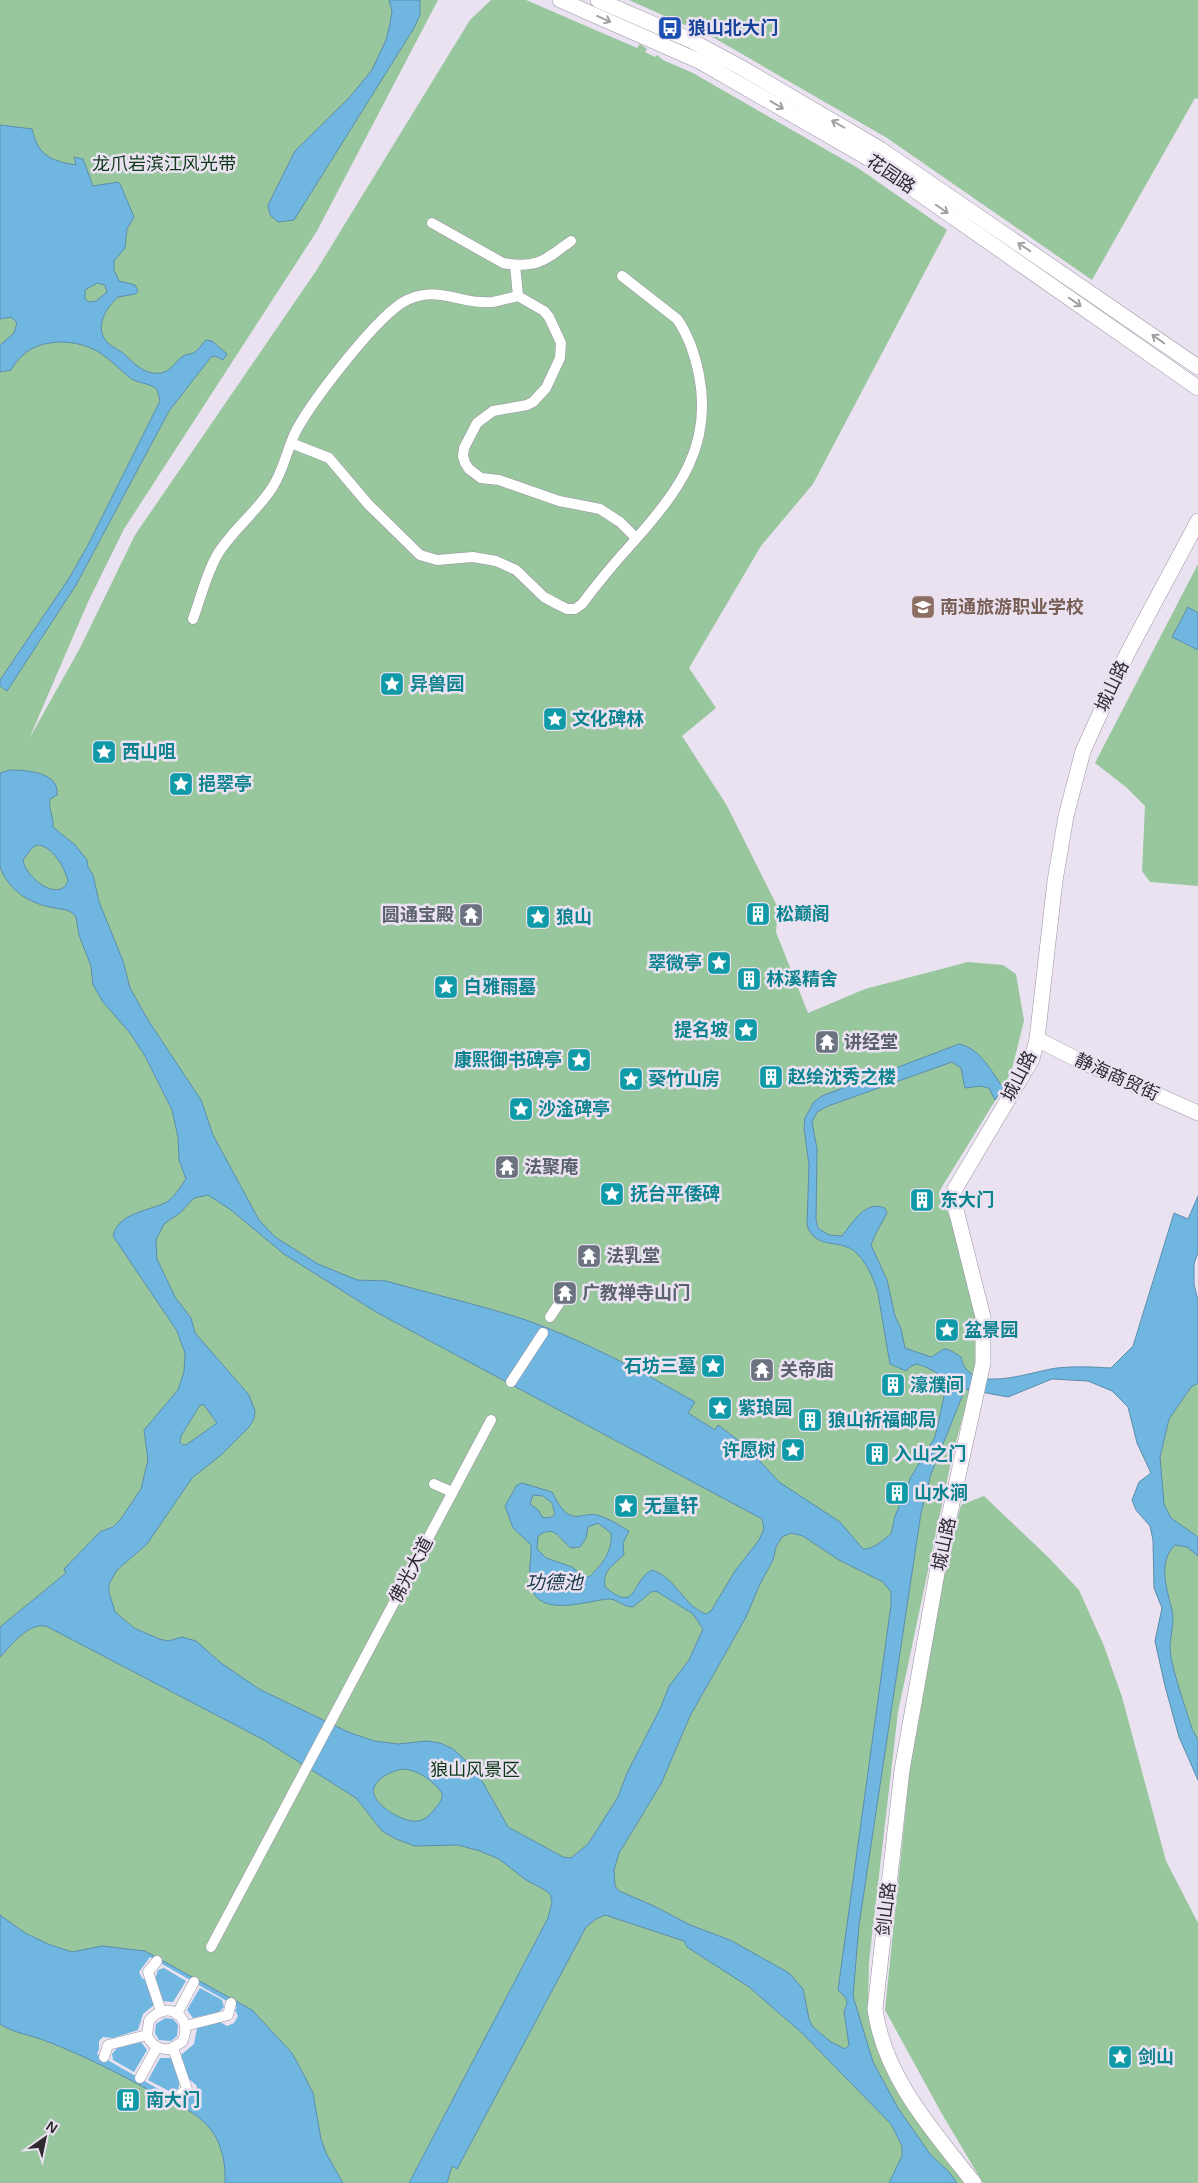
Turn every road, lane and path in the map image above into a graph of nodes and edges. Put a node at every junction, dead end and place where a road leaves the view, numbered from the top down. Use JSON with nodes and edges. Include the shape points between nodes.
{"nodes":[{"id":1,"x":560,"y":0,"type":"edge"},
{"id":2,"x":598,"y":0,"type":"edge"},
{"id":3,"x":432,"y":223,"type":"dead end"},
{"id":4,"x":571,"y":241,"type":"dead end"},
{"id":5,"x":515,"y":265,"type":"junction"},
{"id":6,"x":622,"y":276,"type":"dead end"},
{"id":7,"x":518,"y":296,"type":"junction"},
{"id":8,"x":1198,"y":367,"type":"edge"},
{"id":9,"x":1198,"y":388,"type":"edge"},
{"id":10,"x":292,"y":443,"type":"junction"},
{"id":11,"x":1198,"y":522,"type":"edge"},
{"id":12,"x":636,"y":538,"type":"junction"},
{"id":13,"x":193,"y":619,"type":"dead end"},
{"id":14,"x":1037,"y":1039,"type":"junction"},
{"id":15,"x":1198,"y":1113,"type":"edge"},
{"id":16,"x":560,"y":1302,"type":"dead end"},
{"id":17,"x":550,"y":1317,"type":"dead end"},
{"id":18,"x":542,"y":1333,"type":"dead end"},
{"id":19,"x":512,"y":1382,"type":"dead end"},
{"id":20,"x":491,"y":1420,"type":"dead end"},
{"id":21,"x":434,"y":1484,"type":"dead end"},
{"id":22,"x":452,"y":1492,"type":"junction"},
{"id":23,"x":932,"y":1609,"type":"joint"},
{"id":24,"x":211,"y":1947,"type":"dead end"},
{"id":25,"x":156,"y":1961,"type":"dead end"},
{"id":26,"x":194,"y":1982,"type":"dead end"},
{"id":27,"x":231,"y":2003,"type":"dead end"},
{"id":28,"x":161,"y":2011,"type":"junction"},
{"id":29,"x":176,"y":2014,"type":"junction"},
{"id":30,"x":185,"y":2026,"type":"junction"},
{"id":31,"x":148,"y":2035,"type":"junction"},
{"id":32,"x":157,"y":2048,"type":"junction"},
{"id":33,"x":173,"y":2048,"type":"junction"},
{"id":34,"x":104,"y":2057,"type":"dead end"},
{"id":35,"x":140,"y":2078,"type":"dead end"},
{"id":36,"x":176,"y":2099,"type":"dead end"},
{"id":37,"x":974,"y":2183,"type":"edge"}],
"edges":[{"from":1,"to":9,"type":"street","name":"花园路","one_way":true,"via":[[701,62],[873,161]]},
{"from":8,"to":2,"type":"street","name":"花园路","one_way":true,"via":[[880,149],[690,40]]},
{"from":3,"to":5,"type":"street","via":[[503,263]]},
{"from":4,"to":5,"type":"street","via":[[541,262],[530,266]]},
{"from":5,"to":7,"type":"street"},
{"from":6,"to":12,"type":"street","via":[[682,326],[692,348],[702,391],[700,429],[686,473],[667,503]]},
{"from":7,"to":10,"type":"street","via":[[491,302],[431,294],[397,306],[354,350],[297,429]]},
{"from":7,"to":12,"type":"street","via":[[549,317],[561,343],[560,358],[546,388],[533,402],[493,411],[477,423],[464,448],[465,463],[480,478],[507,482],[559,501],[600,509]]},
{"from":10,"to":12,"type":"street","via":[[329,458],[368,504],[420,554],[437,560],[473,557],[501,563],[516,570],[544,597],[567,609],[575,609],[582,604]]},
{"from":10,"to":13,"type":"street","via":[[273,486],[219,551]]},
{"from":11,"to":14,"type":"street","name":"城山路","via":[[1127,654],[1083,751],[1066,816],[1055,881]]},
{"from":14,"to":15,"type":"street","name":"静海商贸街"},
{"from":14,"to":23,"type":"street","name":"城山路","via":[[1032,1059],[952,1194],[983,1316],[983,1363],[939,1562]]},
{"from":16,"to":17,"type":"street"},
{"from":18,"to":19,"type":"street"},
{"from":20,"to":22,"type":"street","name":"佛光大道"},
{"from":21,"to":22,"type":"street"},
{"from":22,"to":24,"type":"street","name":"佛光大道"},
{"from":23,"to":37,"type":"street","name":"剑山路","via":[[902,1770],[875,2009],[878,2032],[886,2054],[904,2088]]},
{"from":25,"to":28,"type":"street","via":[[148,1972]]},
{"from":26,"to":29,"type":"street"},
{"from":27,"to":30,"type":"street","via":[[228,2015]]},
{"from":28,"to":29,"type":"street"},
{"from":28,"to":31,"type":"street","via":[[149,2021]]},
{"from":29,"to":30,"type":"street"},
{"from":30,"to":33,"type":"street","via":[[182,2042]]},
{"from":31,"to":32,"type":"street"},
{"from":31,"to":34,"type":"street","via":[[108,2045]]},
{"from":32,"to":33,"type":"street"},
{"from":32,"to":35,"type":"street"},
{"from":33,"to":36,"type":"street","via":[[187,2089]]}]}
